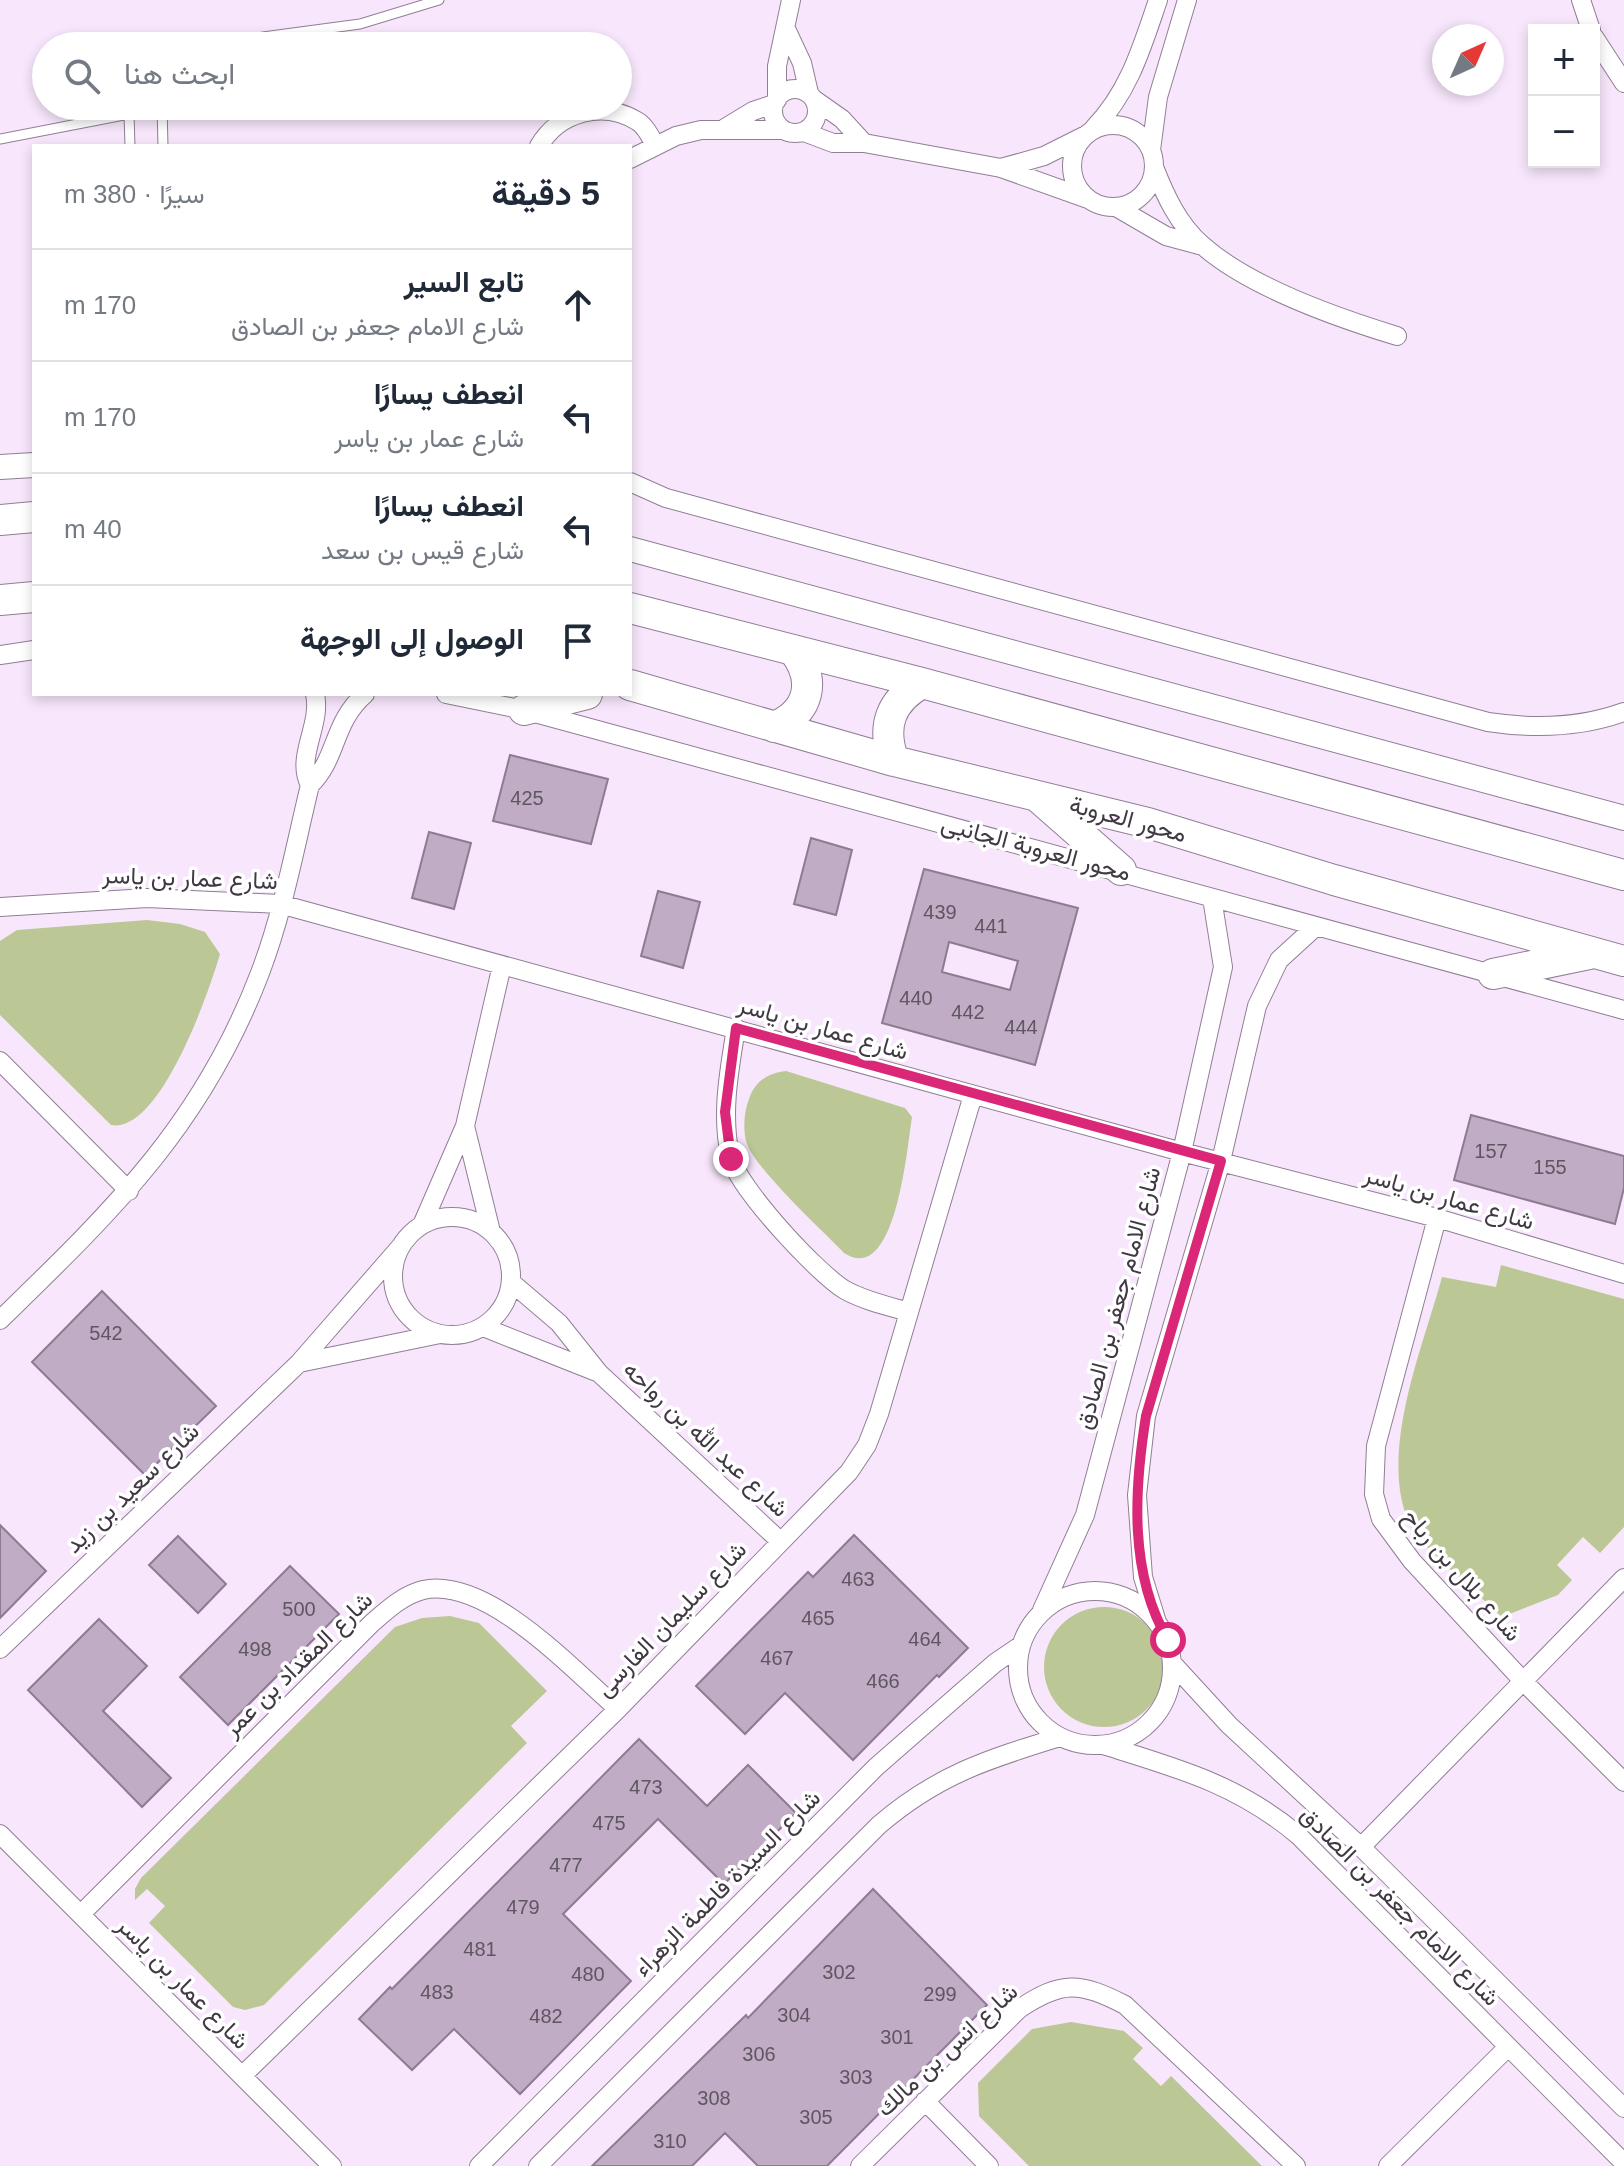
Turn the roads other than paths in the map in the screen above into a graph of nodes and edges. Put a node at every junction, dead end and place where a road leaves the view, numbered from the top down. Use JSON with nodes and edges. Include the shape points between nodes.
{"nodes":[{"id":1,"x":439,"y":0,"type":"edge"},
{"id":2,"x":791,"y":0,"type":"edge"},
{"id":3,"x":1158,"y":0,"type":"edge"},
{"id":4,"x":1187,"y":0,"type":"edge"},
{"id":5,"x":1581,"y":0,"type":"edge"},
{"id":6,"x":1589,"y":24,"type":"edge"},
{"id":7,"x":787,"y":31,"type":"junction"},
{"id":8,"x":300,"y":32,"type":"edge"},
{"id":9,"x":1600,"y":46,"type":"edge"},
{"id":10,"x":1624,"y":83,"type":"edge"},
{"id":11,"x":812,"y":97,"type":"junction"},
{"id":12,"x":775,"y":102,"type":"junction"},
{"id":13,"x":632,"y":118,"type":"edge"},
{"id":14,"x":98,"y":120,"type":"edge"},
{"id":15,"x":129,"y":120,"type":"edge"},
{"id":16,"x":162,"y":120,"type":"edge"},
{"id":17,"x":563,"y":120,"type":"edge"},
{"id":18,"x":725,"y":128,"type":"junction"},
{"id":19,"x":784,"y":130,"type":"junction"},
{"id":20,"x":804,"y":132,"type":"junction"},
{"id":21,"x":1088,"y":133,"type":"junction"},
{"id":22,"x":0,"y":139,"type":"edge"},
{"id":23,"x":864,"y":143,"type":"junction"},
{"id":24,"x":130,"y":144,"type":"edge"},
{"id":25,"x":163,"y":144,"type":"edge"},
{"id":26,"x":541,"y":144,"type":"edge"},
{"id":27,"x":656,"y":146,"type":"junction"},
{"id":28,"x":632,"y":158,"type":"edge"},
{"id":29,"x":1153,"y":158,"type":"junction"},
{"id":30,"x":1001,"y":168,"type":"junction"},
{"id":31,"x":1088,"y":199,"type":"junction"},
{"id":32,"x":1116,"y":207,"type":"junction"},
{"id":33,"x":1203,"y":246,"type":"junction"},
{"id":34,"x":1397,"y":336,"type":"dead end"},
{"id":35,"x":32,"y":465,"type":"edge"},
{"id":36,"x":0,"y":467,"type":"edge"},
{"id":37,"x":632,"y":483,"type":"edge"},
{"id":38,"x":32,"y":517,"type":"edge"},
{"id":39,"x":0,"y":520,"type":"edge"},
{"id":40,"x":632,"y":550,"type":"edge"},
{"id":41,"x":32,"y":597,"type":"edge"},
{"id":42,"x":0,"y":600,"type":"edge"},
{"id":43,"x":632,"y":609,"type":"edge"},
{"id":44,"x":32,"y":650,"type":"edge"},
{"id":45,"x":793,"y":650,"type":"junction"},
{"id":46,"x":0,"y":655,"type":"edge"},
{"id":47,"x":922,"y":683,"type":"junction"},
{"id":48,"x":632,"y":686,"type":"edge"},
{"id":49,"x":315,"y":696,"type":"edge"},
{"id":50,"x":363,"y":696,"type":"edge"},
{"id":51,"x":456,"y":696,"type":"edge"},
{"id":52,"x":579,"y":696,"type":"edge"},
{"id":53,"x":524,"y":710,"type":"junction"},
{"id":54,"x":1624,"y":712,"type":"edge"},
{"id":55,"x":774,"y":727,"type":"junction"},
{"id":56,"x":894,"y":761,"type":"junction"},
{"id":57,"x":310,"y":785,"type":"junction"},
{"id":58,"x":1035,"y":795,"type":"junction"},
{"id":59,"x":1624,"y":818,"type":"edge"},
{"id":60,"x":1121,"y":870,"type":"junction"},
{"id":61,"x":1624,"y":875,"type":"edge"},
{"id":62,"x":1212,"y":898,"type":"junction"},
{"id":63,"x":280,"y":904,"type":"junction"},
{"id":64,"x":0,"y":907,"type":"edge"},
{"id":65,"x":1314,"y":928,"type":"junction"},
{"id":66,"x":1594,"y":953,"type":"junction"},
{"id":67,"x":1624,"y":961,"type":"edge"},
{"id":68,"x":502,"y":965,"type":"junction"},
{"id":69,"x":1493,"y":974,"type":"junction"},
{"id":70,"x":1624,"y":1010,"type":"edge"},
{"id":71,"x":736,"y":1028,"type":"junction"},
{"id":72,"x":0,"y":1061,"type":"edge"},
{"id":73,"x":973,"y":1095,"type":"junction"},
{"id":74,"x":465,"y":1126,"type":"junction"},
{"id":75,"x":1182,"y":1152,"type":"junction"},
{"id":76,"x":1221,"y":1161,"type":"junction"},
{"id":77,"x":129,"y":1191,"type":"junction"},
{"id":78,"x":1437,"y":1218,"type":"junction"},
{"id":79,"x":422,"y":1225,"type":"junction"},
{"id":80,"x":491,"y":1232,"type":"junction"},
{"id":81,"x":402,"y":1245,"type":"junction"},
{"id":82,"x":1624,"y":1274,"type":"edge"},
{"id":83,"x":511,"y":1282,"type":"junction"},
{"id":84,"x":909,"y":1312,"type":"junction"},
{"id":85,"x":0,"y":1320,"type":"edge"},
{"id":86,"x":483,"y":1327,"type":"junction"},
{"id":87,"x":440,"y":1334,"type":"junction"},
{"id":88,"x":299,"y":1363,"type":"junction"},
{"id":89,"x":599,"y":1373,"type":"junction"},
{"id":90,"x":780,"y":1541,"type":"junction"},
{"id":91,"x":1624,"y":1578,"type":"edge"},
{"id":92,"x":1042,"y":1610,"type":"junction"},
{"id":93,"x":1156,"y":1619,"type":"junction"},
{"id":94,"x":1020,"y":1646,"type":"junction"},
{"id":95,"x":0,"y":1649,"type":"edge"},
{"id":96,"x":1173,"y":1664,"type":"junction"},
{"id":97,"x":1523,"y":1681,"type":"junction"},
{"id":98,"x":618,"y":1709,"type":"junction"},
{"id":99,"x":1060,"y":1737,"type":"junction"},
{"id":100,"x":1103,"y":1745,"type":"junction"},
{"id":101,"x":1624,"y":1782,"type":"edge"},
{"id":102,"x":0,"y":1834,"type":"edge"},
{"id":103,"x":1361,"y":1847,"type":"junction"},
{"id":104,"x":81,"y":1914,"type":"junction"},
{"id":105,"x":1507,"y":2048,"type":"junction"},
{"id":106,"x":242,"y":2076,"type":"junction"},
{"id":107,"x":925,"y":2101,"type":"junction"},
{"id":108,"x":1624,"y":2108,"type":"edge"},
{"id":109,"x":1624,"y":2163,"type":"edge"},
{"id":110,"x":332,"y":2166,"type":"edge"},
{"id":111,"x":479,"y":2166,"type":"edge"},
{"id":112,"x":538,"y":2166,"type":"edge"},
{"id":113,"x":860,"y":2166,"type":"edge"},
{"id":114,"x":989,"y":2166,"type":"edge"},
{"id":115,"x":1296,"y":2166,"type":"edge"},
{"id":116,"x":1388,"y":2166,"type":"edge"}],
"edges":[{"from":1,"to":8,"type":"lane","via":[[360,24]]},
{"from":2,"to":7,"type":"street"},
{"from":3,"to":21,"type":"street","via":[[1130,79],[1108,114]]},
{"from":4,"to":29,"type":"street","via":[[1158,97]]},
{"from":5,"to":6,"type":"street"},
{"from":7,"to":11,"type":"street"},
{"from":7,"to":12,"type":"street","via":[[777,66]]},
{"from":9,"to":10,"type":"street"},
{"from":11,"to":12,"type":"street","via":[[791,89]]},
{"from":11,"to":20,"type":"street","via":[[818,115]]},
{"from":11,"to":23,"type":"street"},
{"from":12,"to":18,"type":"street"},
{"from":12,"to":19,"type":"street","via":[[774,119]]},
{"from":13,"to":27,"type":"street"},
{"from":14,"to":22,"type":"lane"},
{"from":15,"to":24,"type":"lane"},
{"from":16,"to":25,"type":"lane"},
{"from":17,"to":26,"type":"street"},
{"from":18,"to":19,"type":"street"},
{"from":18,"to":27,"type":"street","via":[[676,136]]},
{"from":19,"to":20,"type":"street"},
{"from":20,"to":23,"type":"street","via":[[833,143]]},
{"from":21,"to":29,"type":"street","via":[[1103,126],[1126,127],[1137,132]]},
{"from":21,"to":30,"type":"street","via":[[1044,156]]},
{"from":21,"to":31,"type":"street","via":[[1072,161],[1078,188]]},
{"from":23,"to":30,"type":"street"},
{"from":27,"to":28,"type":"street"},
{"from":29,"to":32,"type":"street","via":[[1152,182],[1143,194]]},
{"from":29,"to":33,"type":"street","via":[[1174,210]]},
{"from":30,"to":31,"type":"street"},
{"from":31,"to":32,"type":"street"},
{"from":32,"to":33,"type":"street","via":[[1166,236]]},
{"from":33,"to":34,"type":"street","via":[[1289,295]]},
{"from":35,"to":36,"type":"street"},
{"from":37,"to":54,"type":"street","via":[[666,498],[1488,722],[1568,725]]},
{"from":38,"to":39,"type":"main road"},
{"from":40,"to":59,"type":"street"},
{"from":41,"to":42,"type":"main road"},
{"from":43,"to":45,"type":"main road"},
{"from":44,"to":46,"type":"street"},
{"from":45,"to":47,"type":"main road"},
{"from":45,"to":55,"type":"main road","via":[[809,678],[808,695],[789,721]]},
{"from":47,"to":56,"type":"main road","via":[[900,700],[887,725]]},
{"from":47,"to":61,"type":"main road"},
{"from":48,"to":55,"type":"main road","name":"محور العروبة"},
{"from":49,"to":57,"type":"street","via":[[317,718],[305,764]]},
{"from":50,"to":57,"type":"street","via":[[341,721],[322,772]]},
{"from":51,"to":53,"type":"street","name":"محور العروبة الجانبى"},
{"from":52,"to":53,"type":"main road"},
{"from":53,"to":60,"type":"street","name":"محور العروبة الجانبى"},
{"from":55,"to":56,"type":"main road","name":"محور العروبة"},
{"from":56,"to":58,"type":"main road","name":"محور العروبة"},
{"from":57,"to":63,"type":"street"},
{"from":58,"to":60,"type":"main road"},
{"from":58,"to":66,"type":"main road","name":"محور العروبة"},
{"from":60,"to":62,"type":"street","name":"محور العروبة الجانبى"},
{"from":62,"to":65,"type":"street","name":"محور العروبة الجانبى"},
{"from":62,"to":75,"type":"street","name":"شارع الامام جعفر بن الصادق","via":[[1223,967]]},
{"from":63,"to":64,"type":"street","name":"شارع عمار بن ياسر","via":[[147,898]]},
{"from":63,"to":68,"type":"street","name":"شارع عمار بن ياسر"},
{"from":63,"to":77,"type":"street","via":[[262,970],[236,1031],[171,1140]]},
{"from":65,"to":69,"type":"street","name":"محور العروبة الجانبى"},
{"from":65,"to":76,"type":"street","via":[[1279,960],[1266,982]]},
{"from":66,"to":67,"type":"main road","name":"محور العروبة"},
{"from":66,"to":69,"type":"main road"},
{"from":68,"to":71,"type":"street","name":"شارع عمار بن ياسر"},
{"from":68,"to":74,"type":"street"},
{"from":69,"to":70,"type":"street","name":"محور العروبة الجانبى"},
{"from":71,"to":73,"type":"street","name":"شارع عمار بن ياسر"},
{"from":71,"to":84,"type":"street","via":[[725,1112],[731,1159],[739,1177],[834,1282],[864,1299]]},
{"from":72,"to":77,"type":"street"},
{"from":73,"to":75,"type":"street","name":"شارع عمار بن ياسر"},
{"from":73,"to":84,"type":"street","name":"شارع سليمان الفارسى"},
{"from":74,"to":79,"type":"street"},
{"from":74,"to":80,"type":"street"},
{"from":75,"to":76,"type":"street","name":"شارع عمار بن ياسر"},
{"from":75,"to":92,"type":"street","name":"شارع الامام جعفر بن الصادق","via":[[1085,1515]]},
{"from":76,"to":78,"type":"street","name":"شارع عمار بن ياسر"},
{"from":76,"to":93,"type":"street","via":[[1139,1456],[1143,1577]]},
{"from":77,"to":85,"type":"street"},
{"from":78,"to":82,"type":"street","name":"شارع عمار بن ياسر"},
{"from":78,"to":97,"type":"street","name":"شارع بلال بن رباح","via":[[1376,1446],[1374,1494],[1393,1539]]},
{"from":79,"to":80,"type":"street","via":[[450,1217]]},
{"from":79,"to":81,"type":"street"},
{"from":80,"to":83,"type":"street","via":[[503,1246]]},
{"from":81,"to":87,"type":"street","via":[[395,1259],[395,1292],[411,1319]]},
{"from":81,"to":88,"type":"street","name":"شارع سعيد بن زيد"},
{"from":83,"to":86,"type":"street","via":[[506,1300]]},
{"from":83,"to":89,"type":"street","name":"شارع عبد الله بن رواحه","via":[[559,1323]]},
{"from":84,"to":90,"type":"street","name":"شارع سليمان الفارسى","via":[[867,1445],[849,1472]]},
{"from":86,"to":87,"type":"street"},
{"from":86,"to":89,"type":"street","name":"شارع عبد الله بن رواحه"},
{"from":87,"to":88,"type":"street"},
{"from":88,"to":95,"type":"street","name":"شارع سعيد بن زيد"},
{"from":89,"to":90,"type":"street","name":"شارع عبد الله بن رواحه"},
{"from":90,"to":98,"type":"street","name":"شارع سليمان الفارسى"},
{"from":91,"to":97,"type":"street"},
{"from":92,"to":93,"type":"street","via":[[1080,1591],[1101,1590],[1131,1599]]},
{"from":92,"to":94,"type":"street"},
{"from":93,"to":96,"type":"street"},
{"from":94,"to":99,"type":"street","via":[[1018,1682],[1024,1699],[1045,1727]]},
{"from":94,"to":111,"type":"street","name":"شارع السيدة فاطمة الزهراء","via":[[876,1767]]},
{"from":96,"to":100,"type":"street","via":[[1161,1709],[1136,1733]]},
{"from":96,"to":103,"type":"street","name":"شارع الامام جعفر بن الصادق","via":[[1229,1725]]},
{"from":97,"to":101,"type":"street","name":"شارع بلال بن رباح"},
{"from":97,"to":103,"type":"street"},
{"from":98,"to":104,"type":"street","name":"شارع المقداد بن عمر","via":[[501,1609],[474,1596],[423,1590],[397,1602],[372,1623]]},
{"from":98,"to":106,"type":"street","name":"شارع سليمان الفارسى"},
{"from":99,"to":100,"type":"street"},
{"from":99,"to":112,"type":"street","via":[[973,1766],[911,1797]]},
{"from":100,"to":105,"type":"street","name":"شارع الامام جعفر بن الصادق","via":[[1199,1774],[1269,1810]]},
{"from":102,"to":104,"type":"street","name":"شارع عمار بن ياسر"},
{"from":103,"to":108,"type":"street","name":"شارع الامام جعفر بن الصادق"},
{"from":104,"to":106,"type":"street","name":"شارع عمار بن ياسر"},
{"from":105,"to":109,"type":"street","name":"شارع الامام جعفر بن الصادق"},
{"from":105,"to":116,"type":"street"},
{"from":106,"to":110,"type":"street","name":"شارع عمار بن ياسر"},
{"from":107,"to":113,"type":"street","name":"شارع انس بن مالك"},
{"from":107,"to":114,"type":"street"},
{"from":107,"to":115,"type":"street","name":"شارع انس بن مالك","via":[[1019,2009],[1041,1994],[1082,1987],[1125,2005]]}]}
